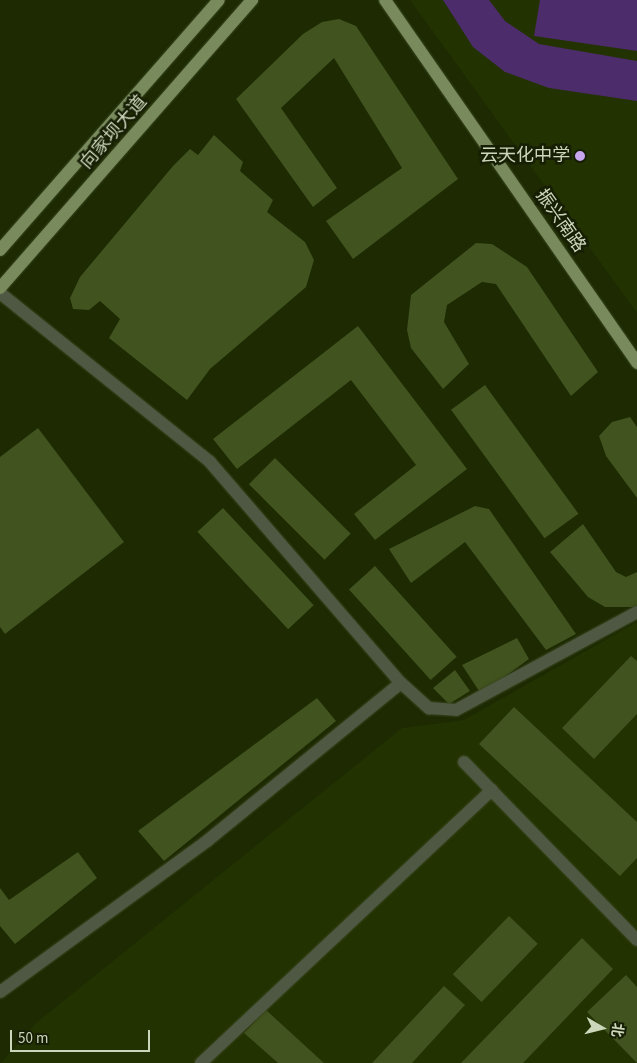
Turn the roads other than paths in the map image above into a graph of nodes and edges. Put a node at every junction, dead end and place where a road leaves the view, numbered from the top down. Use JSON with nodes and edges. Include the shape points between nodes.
{"nodes":[{"id":1,"x":219,"y":0,"type":"edge"},
{"id":2,"x":252,"y":0,"type":"edge"},
{"id":3,"x":385,"y":0,"type":"edge"},
{"id":4,"x":0,"y":250,"type":"edge"},
{"id":5,"x":0,"y":288,"type":"edge"},
{"id":6,"x":0,"y":293,"type":"edge"},
{"id":7,"x":637,"y":363,"type":"edge"},
{"id":8,"x":637,"y":612,"type":"edge"},
{"id":9,"x":401,"y":683,"type":"junction"},
{"id":10,"x":464,"y":762,"type":"dead end"},
{"id":11,"x":492,"y":790,"type":"junction"},
{"id":12,"x":637,"y":940,"type":"edge"},
{"id":13,"x":0,"y":991,"type":"edge"},
{"id":14,"x":201,"y":1063,"type":"edge"}],
"edges":[{"from":1,"to":4,"type":"main road","name":"向家坝大道"},
{"from":2,"to":5,"type":"main road","name":"向家坝大道"},
{"from":3,"to":7,"type":"main road","name":"振兴南路"},
{"from":6,"to":9,"type":"street","via":[[210,462]]},
{"from":8,"to":9,"type":"street","via":[[456,710],[429,708]]},
{"from":9,"to":13,"type":"street","via":[[207,841]]},
{"from":10,"to":11,"type":"street"},
{"from":11,"to":12,"type":"street"},
{"from":11,"to":14,"type":"street"}]}
